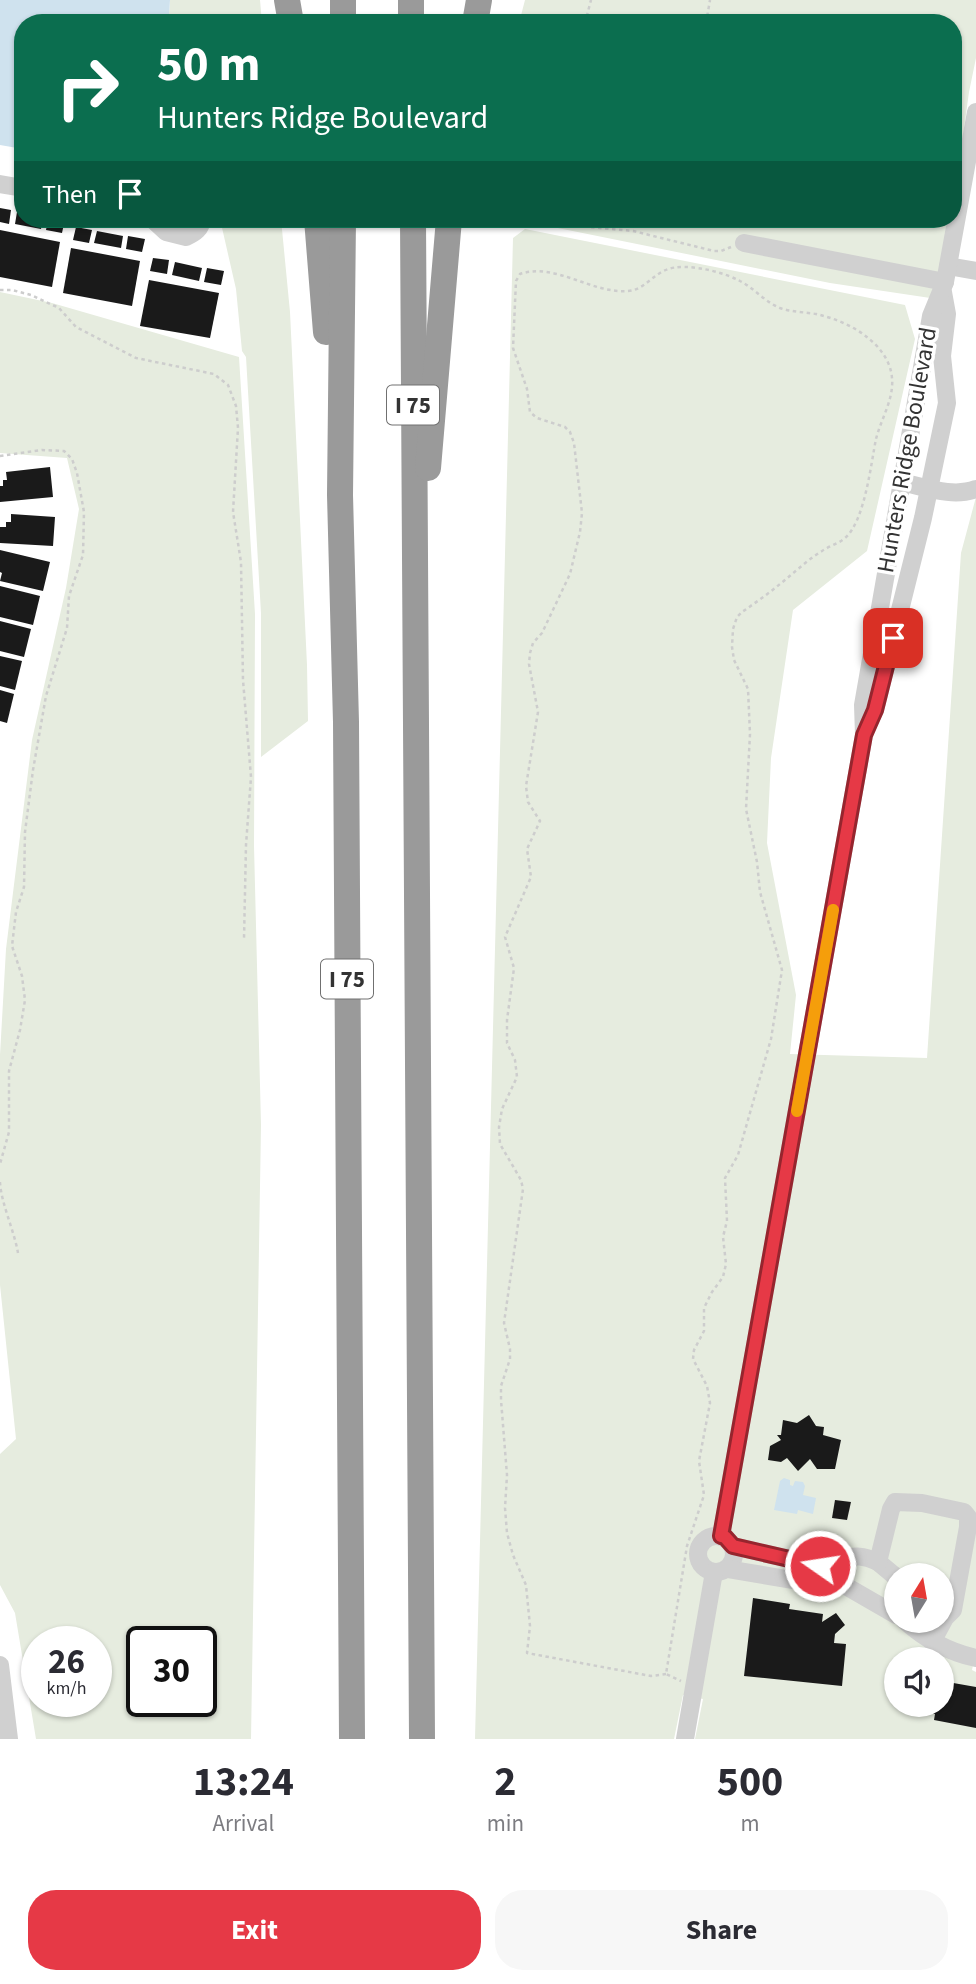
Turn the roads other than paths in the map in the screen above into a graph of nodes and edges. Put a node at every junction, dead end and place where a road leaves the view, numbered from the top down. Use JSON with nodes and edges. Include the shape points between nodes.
{"nodes":[{"id":1,"x":976,"y":111,"type":"edge"},
{"id":2,"x":972,"y":152,"type":"edge"},
{"id":3,"x":962,"y":201,"type":"edge"},
{"id":4,"x":161,"y":228,"type":"edge"},
{"id":5,"x":199,"y":228,"type":"edge"},
{"id":6,"x":318,"y":228,"type":"edge"},
{"id":7,"x":343,"y":228,"type":"edge"},
{"id":8,"x":412,"y":228,"type":"edge"},
{"id":9,"x":448,"y":228,"type":"edge"},
{"id":10,"x":957,"y":228,"type":"edge"},
{"id":11,"x":739,"y":240,"type":"road end"},
{"id":12,"x":976,"y":271,"type":"edge"},
{"id":13,"x":946,"y":280,"type":"junction"},
{"id":14,"x":901,"y":482,"type":"junction"},
{"id":15,"x":930,"y":488,"type":"junction"},
{"id":16,"x":976,"y":489,"type":"edge"},
{"id":17,"x":340,"y":495,"type":"junction"},
{"id":18,"x":413,"y":591,"type":"junction"},
{"id":19,"x":864,"y":735,"type":"junction"},
{"id":20,"x":727,"y":1541,"type":"junction"},
{"id":21,"x":878,"y":1562,"type":"junction"},
{"id":22,"x":884,"y":1567,"type":"edge"},
{"id":23,"x":721,"y":1570,"type":"junction"},
{"id":24,"x":836,"y":1581,"type":"junction"},
{"id":25,"x":954,"y":1605,"type":"edge"},
{"id":26,"x":884,"y":1608,"type":"edge"},
{"id":27,"x":921,"y":1633,"type":"edge"},
{"id":28,"x":936,"y":1633,"type":"edge"},
{"id":29,"x":932,"y":1642,"type":"junction"},
{"id":30,"x":976,"y":1658,"type":"edge"},
{"id":31,"x":0,"y":1665,"type":"edge"},
{"id":32,"x":9,"y":1739,"type":"edge"},
{"id":33,"x":352,"y":1739,"type":"edge"},
{"id":34,"x":422,"y":1739,"type":"edge"},
{"id":35,"x":685,"y":1739,"type":"edge"}],
"edges":[{"from":1,"to":2,"type":"street","name":"Hunters Ridge Boulevard"},
{"from":2,"to":3,"type":"street","name":"Hunters Ridge Boulevard"},
{"from":4,"to":5,"type":"street","via":[[186,237]]},
{"from":6,"to":17,"type":"highway"},
{"from":7,"to":17,"type":"highway","number":"I 75"},
{"from":8,"to":18,"type":"highway","number":"I 75"},
{"from":9,"to":18,"type":"highway","via":[[426,500]]},
{"from":10,"to":13,"type":"street","name":"Hunters Ridge Boulevard"},
{"from":11,"to":13,"type":"street"},
{"from":12,"to":13,"type":"street"},
{"from":13,"to":14,"type":"street","name":"Hunters Ridge Boulevard","via":[[931,316]]},
{"from":13,"to":15,"type":"street","name":"Hunters Ridge Boulevard","via":[[942,356],[947,403]]},
{"from":14,"to":15,"type":"street"},
{"from":14,"to":19,"type":"street","name":"Hunters Ridge Boulevard","via":[[863,705]]},
{"from":15,"to":16,"type":"street","via":[[965,493]]},
{"from":15,"to":19,"type":"street","name":"Hunters Ridge Boulevard","via":[[875,710]]},
{"from":17,"to":33,"type":"highway","number":"I 75","via":[[346,722]]},
{"from":18,"to":34,"type":"highway","number":"I 75"},
{"from":19,"to":20,"type":"street","name":"Hunters Ridge Boulevard"},
{"from":20,"to":23,"type":"street","via":[[734,1559]]},
{"from":20,"to":23,"type":"street","via":[[707,1538],[699,1547],[701,1564]]},
{"from":20,"to":24,"type":"street","via":[[820,1566]]},
{"from":21,"to":22,"type":"street"},
{"from":21,"to":24,"type":"street","via":[[850,1556],[840,1561]]},
{"from":21,"to":25,"type":"street","via":[[895,1502],[964,1512],[968,1517],[966,1539]]},
{"from":23,"to":24,"type":"street","via":[[816,1584]]},
{"from":23,"to":35,"type":"street"},
{"from":24,"to":26,"type":"street"},
{"from":27,"to":29,"type":"street"},
{"from":28,"to":29,"type":"street"},
{"from":29,"to":30,"type":"street"},
{"from":31,"to":32,"type":"street"}]}
